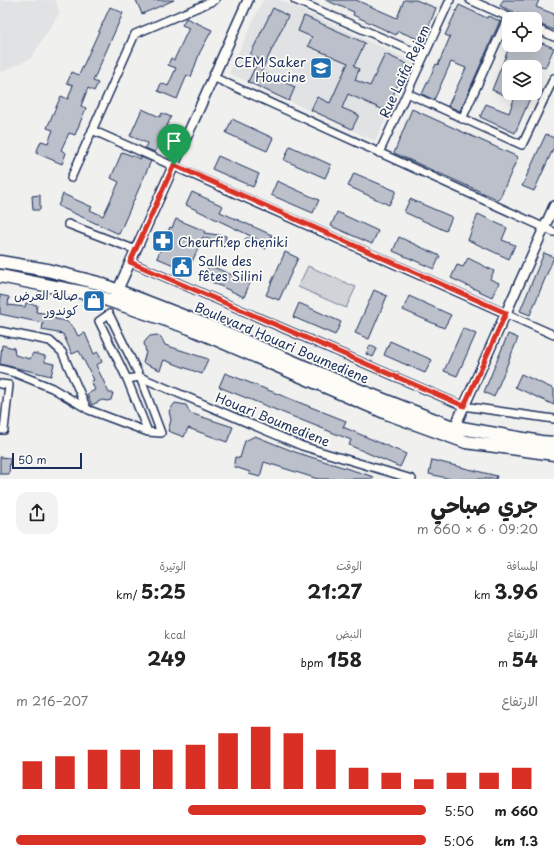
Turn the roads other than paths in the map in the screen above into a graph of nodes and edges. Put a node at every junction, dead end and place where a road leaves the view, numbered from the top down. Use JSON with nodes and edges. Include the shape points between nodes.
{"nodes":[{"id":1,"x":215,"y":0,"type":"edge"},
{"id":2,"x":248,"y":0,"type":"edge"},
{"id":3,"x":295,"y":0,"type":"edge"},
{"id":4,"x":450,"y":0,"type":"edge"},
{"id":5,"x":470,"y":0,"type":"edge"},
{"id":6,"x":502,"y":14,"type":"edge"},
{"id":7,"x":542,"y":31,"type":"edge"},
{"id":8,"x":502,"y":37,"type":"edge"},
{"id":9,"x":554,"y":37,"type":"edge"},
{"id":10,"x":424,"y":56,"type":"junction"},
{"id":11,"x":213,"y":77,"type":"junction"},
{"id":12,"x":554,"y":78,"type":"edge"},
{"id":13,"x":407,"y":93,"type":"junction"},
{"id":14,"x":462,"y":119,"type":"junction"},
{"id":15,"x":92,"y":130,"type":"junction"},
{"id":16,"x":379,"y":152,"type":"junction"},
{"id":17,"x":174,"y":165,"type":"junction"},
{"id":18,"x":71,"y":178,"type":"dead end"},
{"id":19,"x":554,"y":206,"type":"edge"},
{"id":20,"x":68,"y":224,"type":"dead end"},
{"id":21,"x":544,"y":227,"type":"junction"},
{"id":22,"x":554,"y":232,"type":"edge"},
{"id":23,"x":136,"y":250,"type":"junction"},
{"id":24,"x":0,"y":262,"type":"edge"},
{"id":25,"x":130,"y":262,"type":"junction"},
{"id":26,"x":0,"y":276,"type":"edge"},
{"id":27,"x":115,"y":296,"type":"junction"},
{"id":28,"x":506,"y":313,"type":"junction"},
{"id":29,"x":109,"y":314,"type":"junction"},
{"id":30,"x":0,"y":331,"type":"edge"},
{"id":31,"x":554,"y":335,"type":"edge"},
{"id":32,"x":0,"y":369,"type":"edge"},
{"id":33,"x":140,"y":377,"type":"junction"},
{"id":34,"x":127,"y":379,"type":"junction"},
{"id":35,"x":0,"y":384,"type":"edge"},
{"id":36,"x":464,"y":406,"type":"junction"},
{"id":37,"x":87,"y":409,"type":"junction"},
{"id":38,"x":554,"y":419,"type":"edge"},
{"id":39,"x":0,"y":430,"type":"edge"},
{"id":40,"x":148,"y":432,"type":"junction"},
{"id":41,"x":453,"y":432,"type":"junction"},
{"id":42,"x":554,"y":443,"type":"edge"},
{"id":43,"x":554,"y":454,"type":"edge"},
{"id":44,"x":412,"y":479,"type":"edge"}],
"edges":[{"from":1,"to":15,"type":"street","via":[[135,34]]},
{"from":2,"to":11,"type":"street"},
{"from":3,"to":10,"type":"street"},
{"from":4,"to":10,"type":"street","name":"Rue Laifa Rejem"},
{"from":5,"to":6,"type":"street"},
{"from":7,"to":9,"type":"street"},
{"from":8,"to":14,"type":"street"},
{"from":10,"to":13,"type":"street","name":"Rue Laifa Rejem"},
{"from":11,"to":16,"type":"street"},
{"from":11,"to":17,"type":"street"},
{"from":12,"to":14,"type":"street","via":[[522,145]]},
{"from":13,"to":14,"type":"street"},
{"from":13,"to":16,"type":"street","name":"Rue Laifa Rejem"},
{"from":15,"to":17,"type":"street"},
{"from":15,"to":18,"type":"street"},
{"from":16,"to":21,"type":"street"},
{"from":17,"to":23,"type":"street"},
{"from":17,"to":28,"type":"street"},
{"from":19,"to":21,"type":"street"},
{"from":20,"to":23,"type":"street"},
{"from":21,"to":22,"type":"street"},
{"from":21,"to":28,"type":"street"},
{"from":23,"to":25,"type":"street"},
{"from":24,"to":27,"type":"highway","name":"Boulevard Houari Boumediene","via":[[47,270],[98,283]]},
{"from":25,"to":27,"type":"street"},
{"from":25,"to":36,"type":"street"},
{"from":26,"to":27,"type":"highway","name":"Boulevard Houari Boumediene","via":[[90,294]]},
{"from":27,"to":29,"type":"street"},
{"from":27,"to":41,"type":"highway","name":"Boulevard Houari Boumediene","via":[[389,414]]},
{"from":28,"to":31,"type":"street"},
{"from":28,"to":36,"type":"street"},
{"from":29,"to":33,"type":"street"},
{"from":29,"to":34,"type":"street","via":[[99,321]]},
{"from":30,"to":37,"type":"street","via":[[50,341],[57,346]]},
{"from":32,"to":37,"type":"street","via":[[52,388]]},
{"from":33,"to":34,"type":"street"},
{"from":33,"to":40,"type":"street","via":[[161,433]]},
{"from":33,"to":44,"type":"street","name":"Houari Boumediene","via":[[302,446]]},
{"from":34,"to":40,"type":"street"},
{"from":35,"to":39,"type":"street","via":[[9,385],[4,430]]},
{"from":36,"to":38,"type":"street"},
{"from":36,"to":41,"type":"street"},
{"from":37,"to":40,"type":"street"},
{"from":41,"to":42,"type":"highway","name":"Boulevard Houari Boumediene"},
{"from":41,"to":43,"type":"highway","name":"Boulevard Houari Boumediene","via":[[466,442]]}]}
